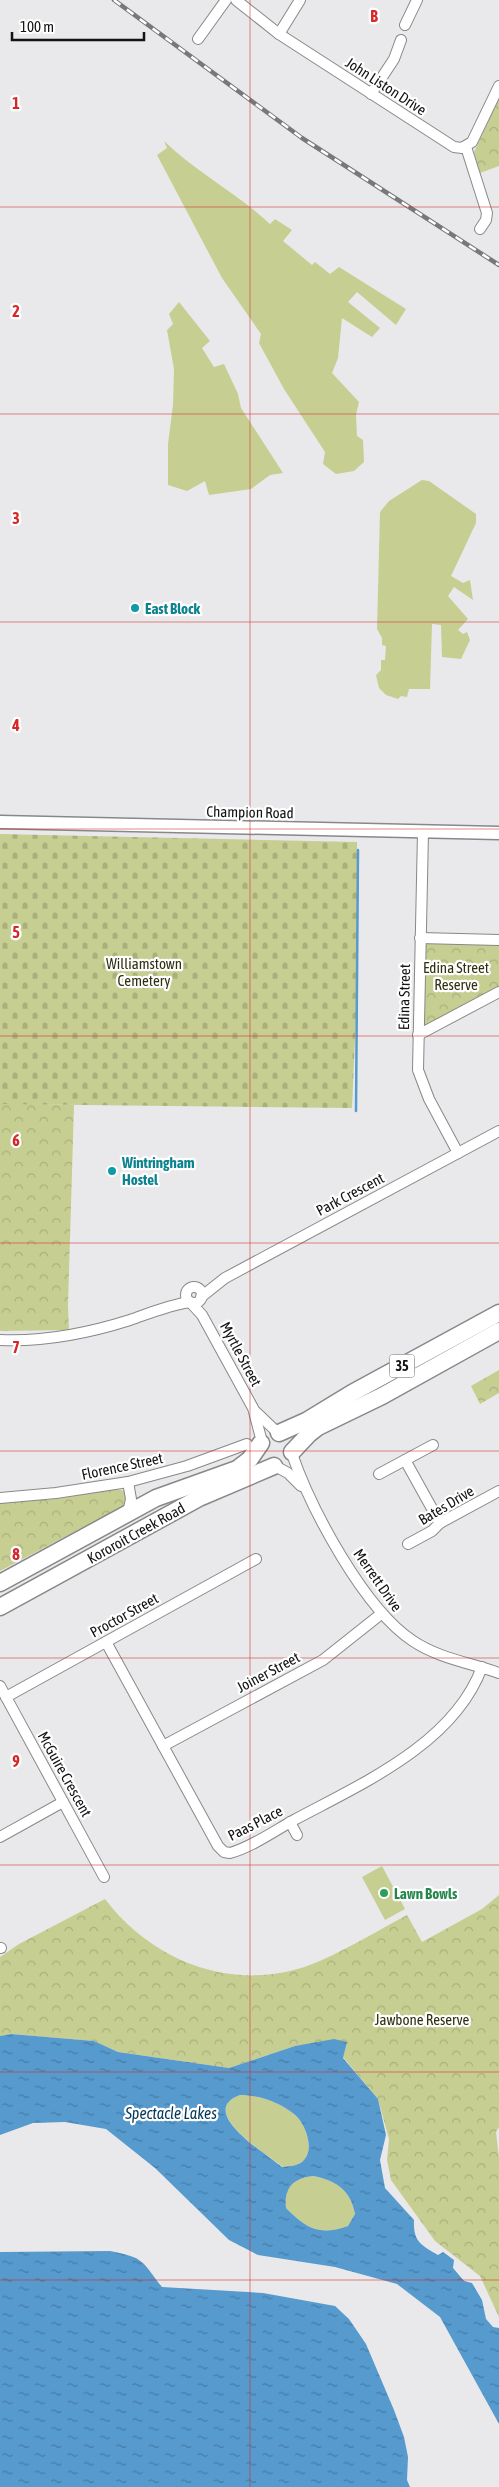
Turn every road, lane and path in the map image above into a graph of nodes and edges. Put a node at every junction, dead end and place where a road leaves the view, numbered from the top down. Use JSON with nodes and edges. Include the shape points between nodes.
{"nodes":[{"id":1,"x":226,"y":0,"type":"edge"},
{"id":2,"x":236,"y":0,"type":"edge"},
{"id":3,"x":300,"y":0,"type":"edge"},
{"id":4,"x":417,"y":0,"type":"edge"},
{"id":5,"x":405,"y":25,"type":"dead end"},
{"id":6,"x":279,"y":34,"type":"junction"},
{"id":7,"x":198,"y":39,"type":"dead end"},
{"id":8,"x":401,"y":40,"type":"dead end"},
{"id":9,"x":499,"y":86,"type":"edge"},
{"id":10,"x":371,"y":94,"type":"junction"},
{"id":11,"x":466,"y":147,"type":"junction"},
{"id":12,"x":480,"y":229,"type":"dead end"},
{"id":13,"x":0,"y":822,"type":"edge"},
{"id":14,"x":423,"y":832,"type":"junction"},
{"id":15,"x":499,"y":833,"type":"edge"},
{"id":16,"x":420,"y":938,"type":"junction"},
{"id":17,"x":499,"y":940,"type":"edge"},
{"id":18,"x":499,"y":992,"type":"edge"},
{"id":19,"x":418,"y":1035,"type":"junction"},
{"id":20,"x":499,"y":1131,"type":"edge"},
{"id":21,"x":458,"y":1153,"type":"junction"},
{"id":22,"x":215,"y":1284,"type":"junction"},
{"id":23,"x":190,"y":1296,"type":"junction"},
{"id":24,"x":201,"y":1298,"type":"junction"},
{"id":25,"x":499,"y":1313,"type":"edge"},
{"id":26,"x":202,"y":1315,"type":"junction"},
{"id":27,"x":499,"y":1331,"type":"edge"},
{"id":28,"x":0,"y":1340,"type":"edge"},
{"id":29,"x":253,"y":1408,"type":"junction"},
{"id":30,"x":278,"y":1433,"type":"junction"},
{"id":31,"x":256,"y":1443,"type":"junction"},
{"id":32,"x":433,"y":1445,"type":"dead end"},
{"id":33,"x":292,"y":1453,"type":"junction"},
{"id":34,"x":405,"y":1460,"type":"junction"},
{"id":35,"x":275,"y":1466,"type":"junction"},
{"id":36,"x":379,"y":1474,"type":"dead end"},
{"id":37,"x":128,"y":1482,"type":"junction"},
{"id":38,"x":499,"y":1491,"type":"edge"},
{"id":39,"x":0,"y":1498,"type":"edge"},
{"id":40,"x":311,"y":1501,"type":"junction"},
{"id":41,"x":150,"y":1502,"type":"junction"},
{"id":42,"x":128,"y":1513,"type":"junction"},
{"id":43,"x":440,"y":1523,"type":"junction"},
{"id":44,"x":408,"y":1544,"type":"dead end"},
{"id":45,"x":256,"y":1559,"type":"dead end"},
{"id":46,"x":0,"y":1583,"type":"edge"},
{"id":47,"x":0,"y":1607,"type":"edge"},
{"id":48,"x":381,"y":1614,"type":"junction"},
{"id":49,"x":106,"y":1642,"type":"junction"},
{"id":50,"x":482,"y":1667,"type":"junction"},
{"id":51,"x":499,"y":1673,"type":"edge"},
{"id":52,"x":0,"y":1686,"type":"edge"},
{"id":53,"x":6,"y":1696,"type":"junction"},
{"id":54,"x":162,"y":1746,"type":"junction"},
{"id":55,"x":63,"y":1802,"type":"junction"},
{"id":56,"x":290,"y":1822,"type":"junction"},
{"id":57,"x":297,"y":1835,"type":"dead end"},
{"id":58,"x":0,"y":1837,"type":"edge"},
{"id":59,"x":104,"y":1877,"type":"dead end"}],
"edges":[{"from":1,"to":7,"type":"street"},
{"from":2,"to":6,"type":"street","name":"John Liston Drive"},
{"from":3,"to":6,"type":"street"},
{"from":4,"to":5,"type":"street"},
{"from":6,"to":10,"type":"street","name":"John Liston Drive"},
{"from":8,"to":10,"type":"street","via":[[394,58]]},
{"from":9,"to":11,"type":"street","via":[[474,138]]},
{"from":10,"to":11,"type":"street","name":"John Liston Drive","via":[[452,146]]},
{"from":11,"to":12,"type":"street","via":[[486,213]]},
{"from":13,"to":14,"type":"street","name":"Champion Road"},
{"from":14,"to":15,"type":"street","name":"Champion Road"},
{"from":14,"to":16,"type":"street","name":"Edina Street"},
{"from":16,"to":17,"type":"street"},
{"from":16,"to":19,"type":"street","name":"Edina Street"},
{"from":18,"to":19,"type":"street"},
{"from":19,"to":21,"type":"street","name":"Edina Street","via":[[419,1075]]},
{"from":20,"to":21,"type":"street","name":"Park Crescent"},
{"from":21,"to":22,"type":"street","name":"Park Crescent"},
{"from":22,"to":23,"type":"street","name":"Park Crescent"},
{"from":22,"to":24,"type":"street","name":"Park Crescent"},
{"from":23,"to":24,"type":"street","via":[[200,1291]]},
{"from":23,"to":26,"type":"street","name":"Myrtle Street"},
{"from":23,"to":28,"type":"street","name":"Park Crescent","via":[[129,1320],[80,1333],[44,1339]]},
{"from":24,"to":26,"type":"street","name":"Myrtle Street"},
{"from":25,"to":30,"type":"main road","number":"35","via":[[352,1392],[301,1424]]},
{"from":26,"to":29,"type":"street","name":"Myrtle Street"},
{"from":27,"to":33,"type":"main road","number":"35","via":[[382,1396],[318,1427]]},
{"from":29,"to":30,"type":"street","name":"Myrtle Street"},
{"from":29,"to":31,"type":"street","name":"Myrtle Street"},
{"from":30,"to":31,"type":"main road","number":"35"},
{"from":30,"to":33,"type":"main road","via":[[290,1440]]},
{"from":31,"to":35,"type":"main road","via":[[263,1459]]},
{"from":31,"to":37,"type":"street","name":"Florence Street"},
{"from":31,"to":41,"type":"main road","name":"Kororoit Creek Road","number":"35","via":[[250,1459],[241,1467],[173,1490]]},
{"from":32,"to":34,"type":"street"},
{"from":33,"to":35,"type":"main road","number":"35","via":[[285,1463]]},
{"from":33,"to":40,"type":"street","name":"Merrett Drive"},
{"from":34,"to":36,"type":"street"},
{"from":34,"to":43,"type":"street"},
{"from":35,"to":40,"type":"street","name":"Merrett Drive","via":[[296,1479]]},
{"from":35,"to":47,"type":"main road","name":"Kororoit Creek Road","number":"35","via":[[205,1495]]},
{"from":37,"to":39,"type":"street","name":"Florence Street"},
{"from":37,"to":41,"type":"street","via":[[138,1496]]},
{"from":37,"to":42,"type":"street","via":[[131,1501]]},
{"from":38,"to":43,"type":"street","name":"Bates Drive"},
{"from":40,"to":48,"type":"street","name":"Merrett Drive"},
{"from":41,"to":42,"type":"main road","name":"Kororoit Creek Road","number":"35"},
{"from":42,"to":46,"type":"main road","name":"Kororoit Creek Road","number":"35"},
{"from":43,"to":44,"type":"street","name":"Bates Drive"},
{"from":45,"to":49,"type":"street","name":"Proctor Street"},
{"from":48,"to":50,"type":"street","name":"Merrett Drive","via":[[414,1642]]},
{"from":48,"to":54,"type":"street","name":"Joiner Street","via":[[323,1660]]},
{"from":49,"to":53,"type":"street","name":"Proctor Street"},
{"from":49,"to":54,"type":"street","name":"Paas Place"},
{"from":50,"to":51,"type":"street","name":"Merrett Drive"},
{"from":50,"to":56,"type":"street","name":"Paas Place","via":[[474,1686],[460,1705],[411,1753]]},
{"from":52,"to":53,"type":"street","name":"McGuire Crescent"},
{"from":53,"to":55,"type":"street","name":"McGuire Crescent"},
{"from":54,"to":56,"type":"street","name":"Paas Place","via":[[224,1852],[235,1852]]},
{"from":55,"to":58,"type":"street"},
{"from":55,"to":59,"type":"street","name":"McGuire Crescent"},
{"from":56,"to":57,"type":"street"}]}
